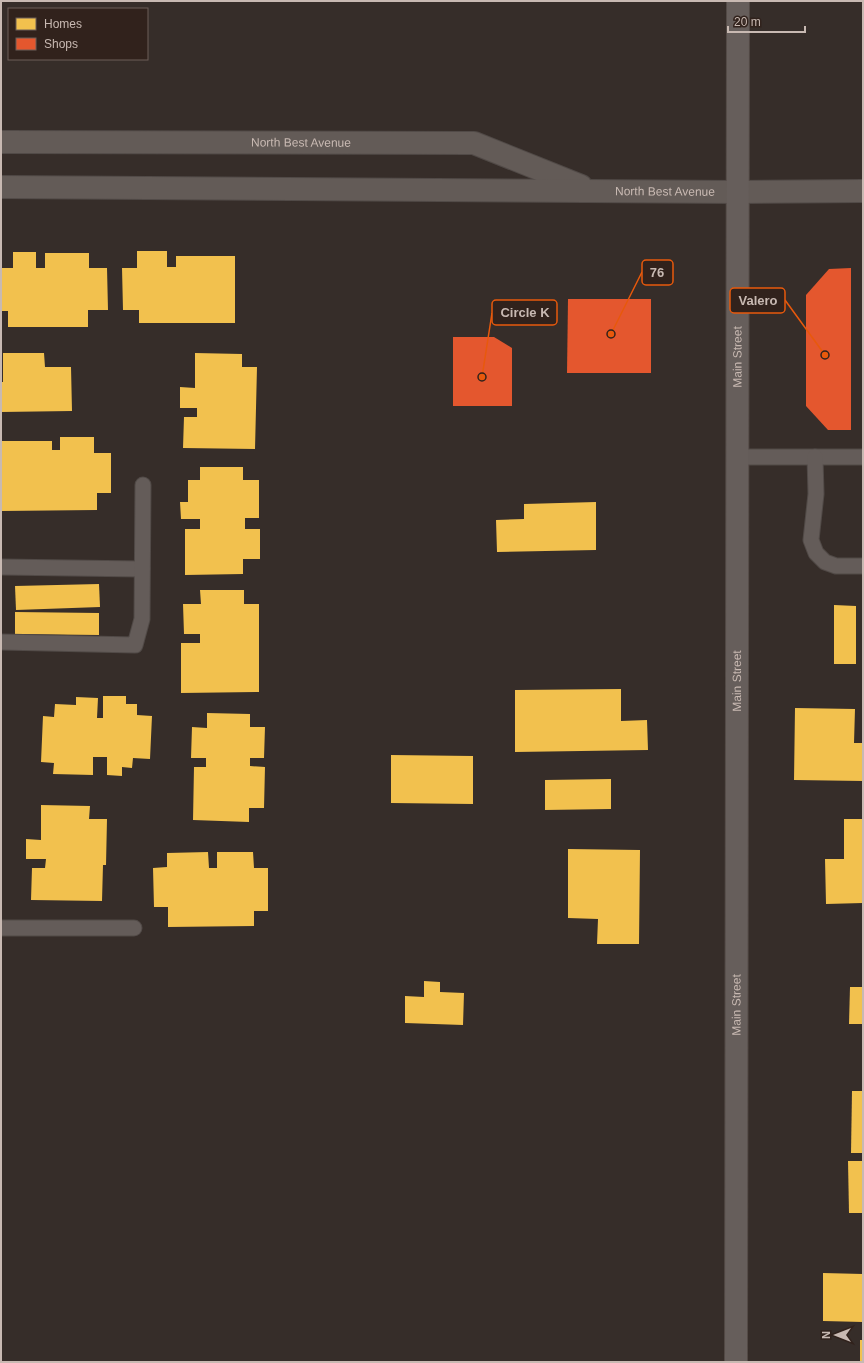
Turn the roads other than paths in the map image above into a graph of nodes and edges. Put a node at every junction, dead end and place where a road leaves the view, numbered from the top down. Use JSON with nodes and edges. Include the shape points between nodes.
{"nodes":[{"id":1,"x":738,"y":1,"type":"edge"},
{"id":2,"x":1,"y":142,"type":"edge"},
{"id":3,"x":1,"y":186,"type":"edge"},
{"id":4,"x":591,"y":190,"type":"junction"},
{"id":5,"x":863,"y":190,"type":"edge"},
{"id":6,"x":738,"y":192,"type":"junction"},
{"id":7,"x":738,"y":457,"type":"junction"},
{"id":8,"x":815,"y":457,"type":"junction"},
{"id":9,"x":863,"y":457,"type":"edge"},
{"id":10,"x":142,"y":485,"type":"dead end"},
{"id":11,"x":863,"y":566,"type":"edge"},
{"id":12,"x":1,"y":567,"type":"edge"},
{"id":13,"x":142,"y":569,"type":"junction"},
{"id":14,"x":1,"y":642,"type":"edge"},
{"id":15,"x":1,"y":928,"type":"edge"},
{"id":16,"x":134,"y":928,"type":"dead end"},
{"id":17,"x":736,"y":1362,"type":"edge"}],
"edges":[{"from":1,"to":6,"type":"main road","name":"Main Street"},
{"from":2,"to":4,"type":"street","name":"North Best Avenue","via":[[474,143]]},
{"from":3,"to":4,"type":"street","name":"North Best Avenue"},
{"from":4,"to":6,"type":"street","name":"North Best Avenue"},
{"from":5,"to":6,"type":"street","name":"North Best Avenue"},
{"from":6,"to":7,"type":"main road","name":"Main Street"},
{"from":7,"to":8,"type":"lane"},
{"from":7,"to":17,"type":"main road","name":"Main Street"},
{"from":8,"to":9,"type":"lane"},
{"from":8,"to":11,"type":"lane","via":[[816,494],[811,540],[816,553],[825,562],[836,566]]},
{"from":10,"to":13,"type":"lane"},
{"from":12,"to":13,"type":"lane"},
{"from":13,"to":14,"type":"lane","via":[[142,619],[135,645]]},
{"from":15,"to":16,"type":"lane"}]}
